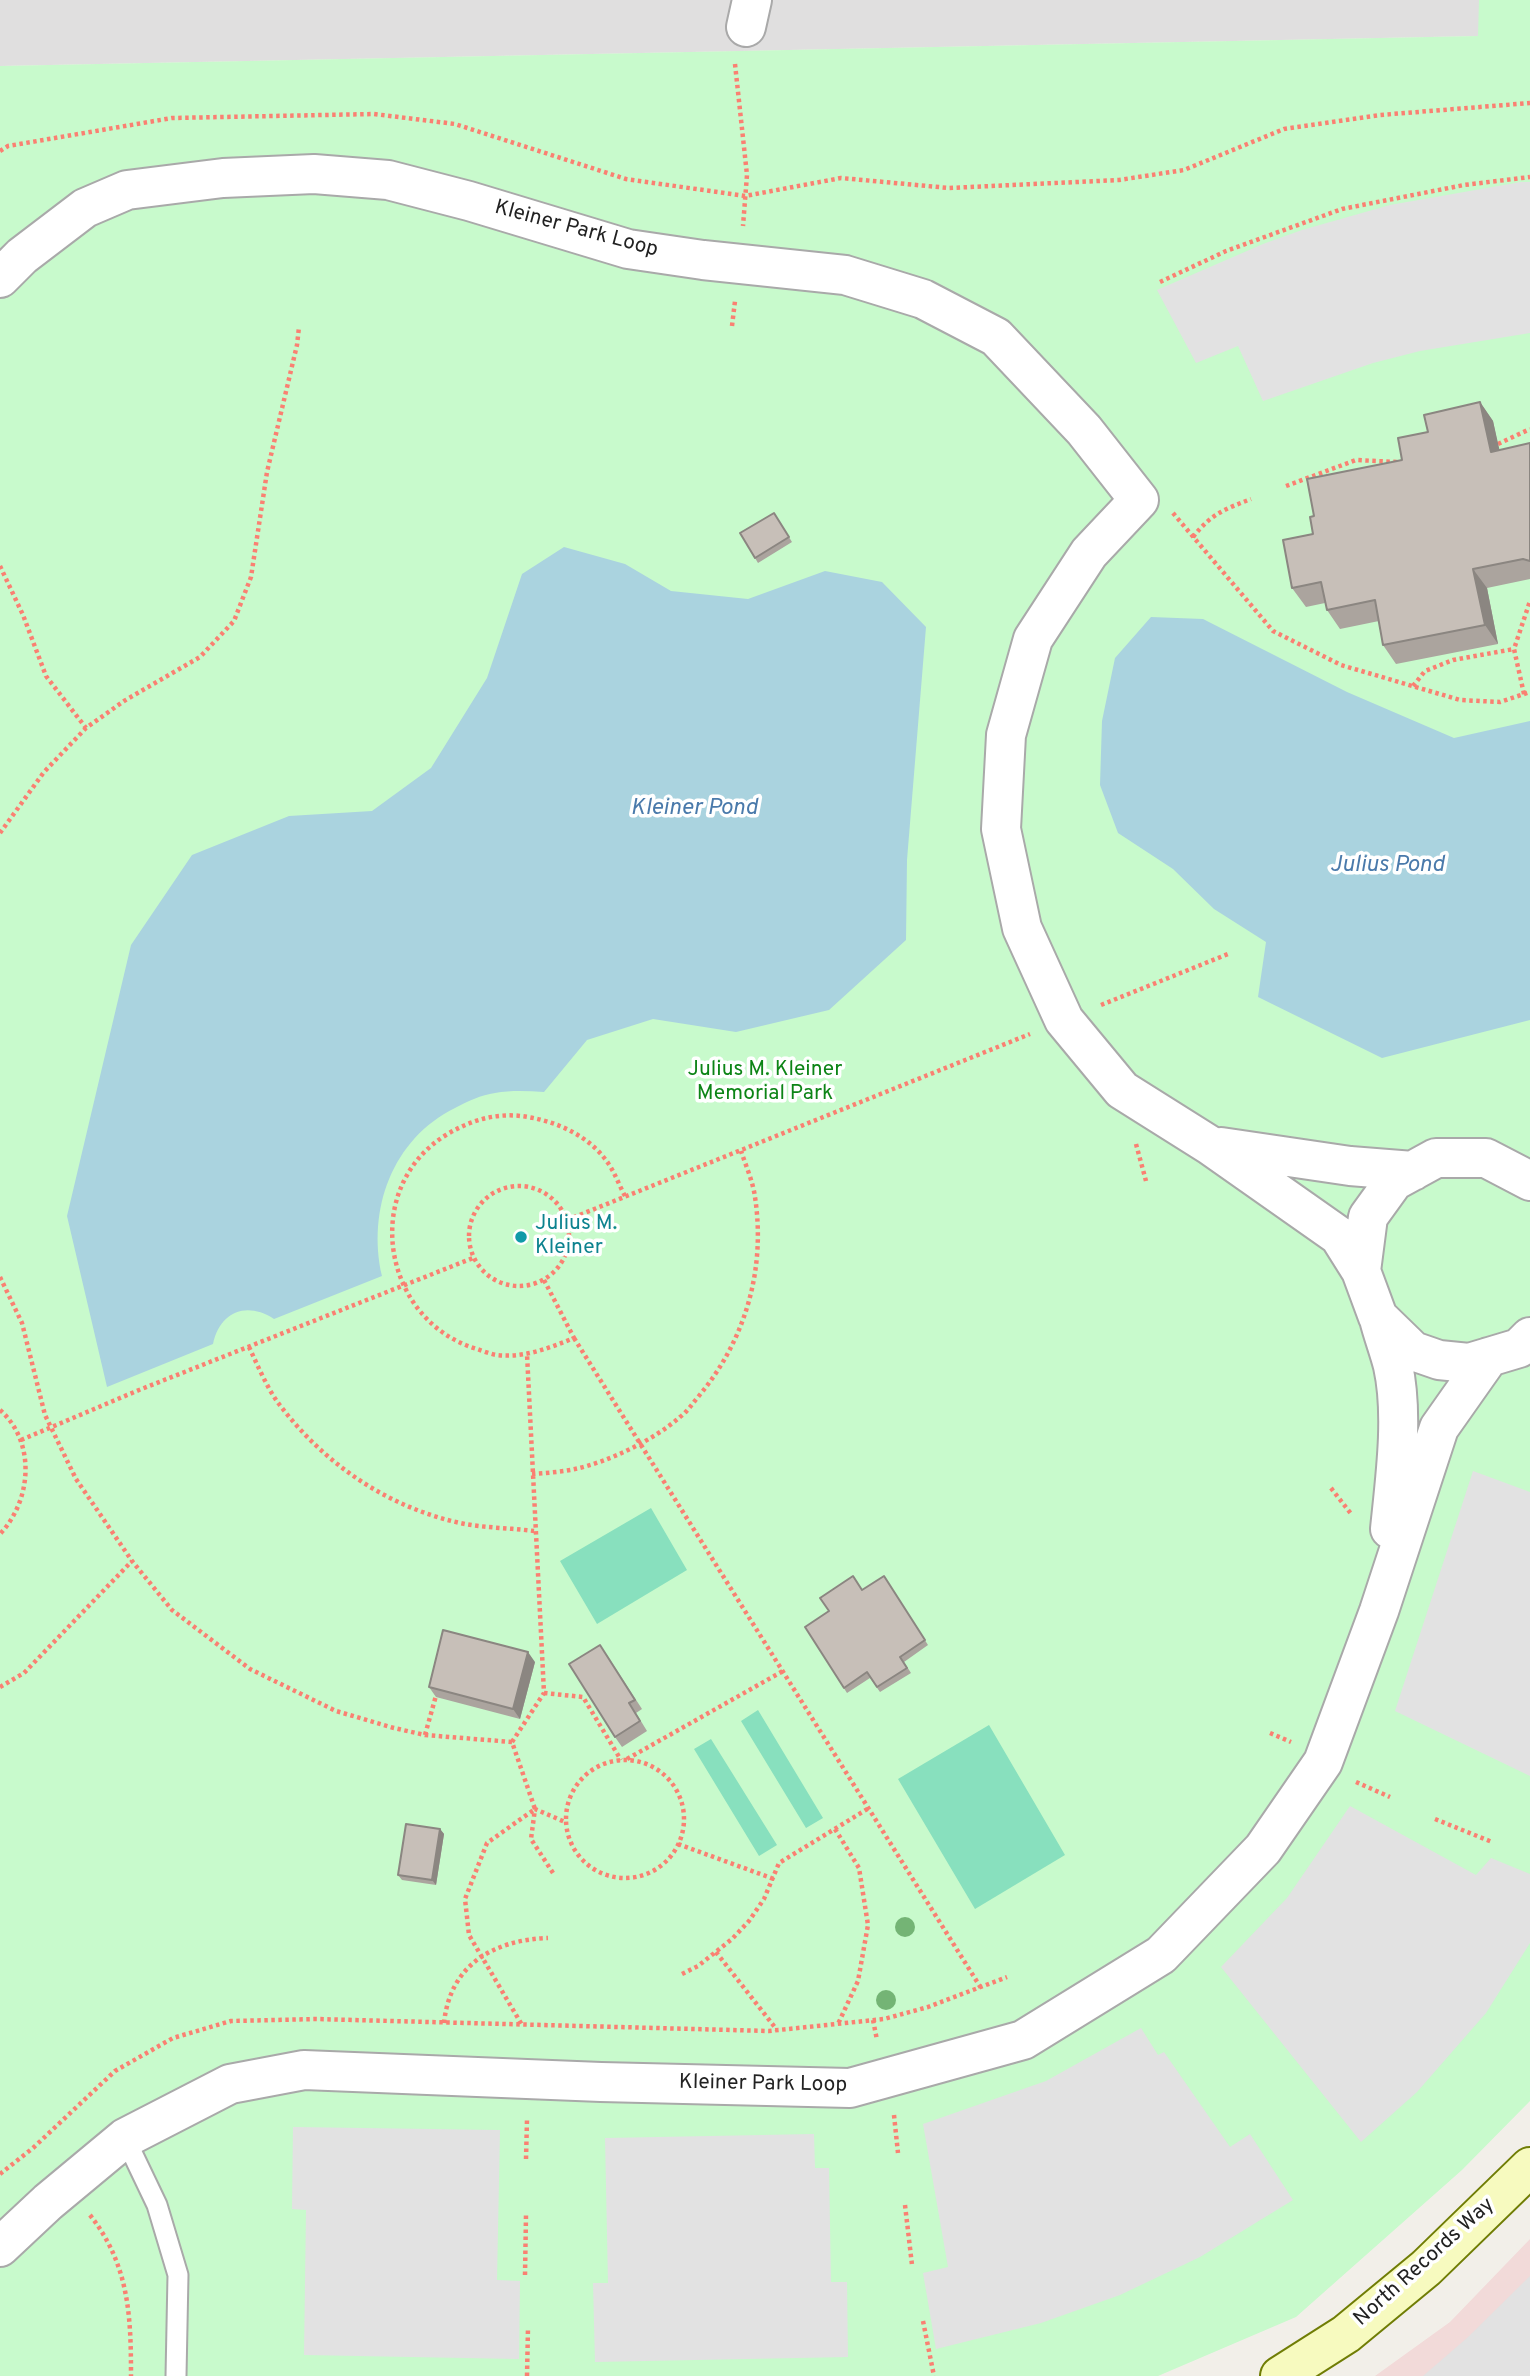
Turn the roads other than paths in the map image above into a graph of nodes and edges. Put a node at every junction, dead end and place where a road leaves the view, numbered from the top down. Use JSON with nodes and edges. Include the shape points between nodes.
{"nodes":[{"id":1,"x":0,"y":278,"type":"edge"},
{"id":2,"x":1211,"y":1146,"type":"junction"},
{"id":3,"x":1413,"y":1171,"type":"junction"},
{"id":4,"x":1530,"y":1181,"type":"edge"},
{"id":5,"x":1361,"y":1271,"type":"junction"},
{"id":6,"x":1378,"y":1317,"type":"junction"},
{"id":7,"x":1514,"y":1351,"type":"edge"},
{"id":8,"x":1383,"y":1594,"type":"junction"},
{"id":9,"x":125,"y":2138,"type":"junction"},
{"id":10,"x":1530,"y":2167,"type":"edge"},
{"id":11,"x":0,"y":2247,"type":"edge"},
{"id":12,"x":176,"y":2376,"type":"edge"},
{"id":13,"x":1280,"y":2376,"type":"edge"}],
"edges":[{"from":1,"to":2,"type":"street","name":"Kleiner Park Loop","via":[[85,208],[128,190],[223,178],[314,174],[388,180],[628,249],[845,275],[923,299],[996,337],[1156,506],[1089,553],[1033,639],[1006,735],[1001,829],[1022,928],[1064,1020],[1122,1090]]},
{"from":2,"to":3,"type":"street"},
{"from":2,"to":5,"type":"street","name":"Kleiner Park Loop","via":[[1339,1236]]},
{"from":3,"to":4,"type":"street","via":[[1436,1158],[1486,1158]]},
{"from":3,"to":5,"type":"street","via":[[1395,1181],[1368,1217]]},
{"from":5,"to":6,"type":"street","name":"Kleiner Park Loop"},
{"from":6,"to":7,"type":"street","via":[[1413,1350],[1439,1360],[1469,1363]]},
{"from":6,"to":8,"type":"street","name":"Kleiner Park Loop","via":[[1393,1369],[1397,1422]]},
{"from":7,"to":8,"type":"street","name":"Kleiner Park Loop","via":[[1438,1428]]},
{"from":8,"to":9,"type":"street","name":"Kleiner Park Loop","via":[[1323,1762],[1263,1849],[1161,1955],[1023,2040],[850,2088],[304,2070],[230,2084]]},
{"from":9,"to":11,"type":"street","name":"Kleiner Park Loop"},
{"from":9,"to":12,"type":"lane","via":[[157,2205],[178,2275]]},
{"from":10,"to":13,"type":"street","name":"North Records Way","via":[[1426,2268],[1346,2334]]}]}
